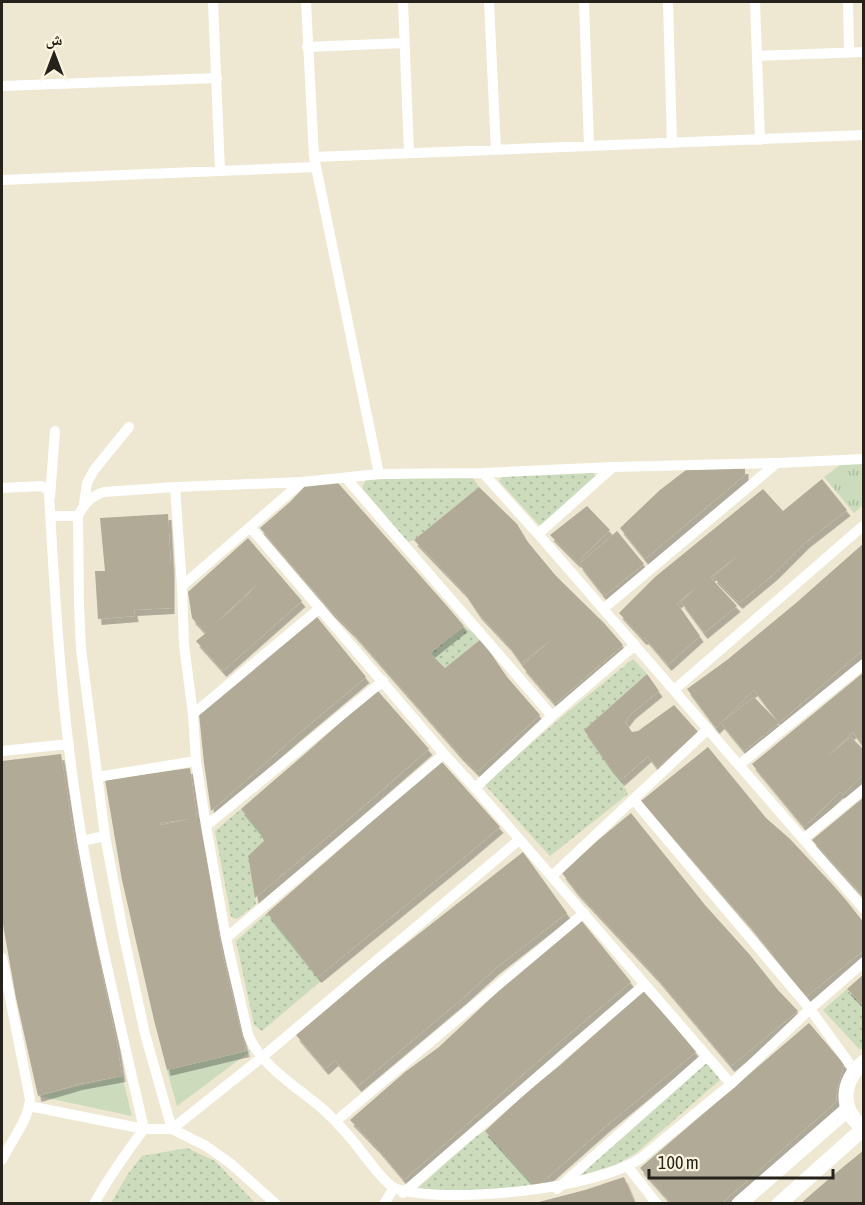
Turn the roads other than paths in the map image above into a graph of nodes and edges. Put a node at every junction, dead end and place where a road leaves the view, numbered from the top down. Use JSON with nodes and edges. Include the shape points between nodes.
{"nodes":[{"id":1,"x":213,"y":2,"type":"edge"},
{"id":2,"x":306,"y":2,"type":"edge"},
{"id":3,"x":403,"y":2,"type":"edge"},
{"id":4,"x":489,"y":2,"type":"edge"},
{"id":5,"x":584,"y":2,"type":"edge"},
{"id":6,"x":668,"y":2,"type":"edge"},
{"id":7,"x":755,"y":2,"type":"edge"},
{"id":8,"x":848,"y":2,"type":"edge"},
{"id":9,"x":404,"y":43,"type":"junction"},
{"id":10,"x":308,"y":47,"type":"junction"},
{"id":11,"x":849,"y":52,"type":"junction"},
{"id":12,"x":864,"y":52,"type":"edge"},
{"id":13,"x":757,"y":56,"type":"junction"},
{"id":14,"x":217,"y":78,"type":"junction"},
{"id":15,"x":2,"y":86,"type":"edge"},
{"id":16,"x":864,"y":135,"type":"edge"},
{"id":17,"x":760,"y":140,"type":"junction"},
{"id":18,"x":672,"y":143,"type":"junction"},
{"id":19,"x":589,"y":146,"type":"junction"},
{"id":20,"x":496,"y":150,"type":"junction"},
{"id":21,"x":410,"y":153,"type":"junction"},
{"id":22,"x":315,"y":162,"type":"junction"},
{"id":23,"x":220,"y":171,"type":"junction"},
{"id":24,"x":2,"y":180,"type":"edge"},
{"id":25,"x":129,"y":427,"type":"dead end"},
{"id":26,"x":55,"y":431,"type":"dead end"},
{"id":27,"x":864,"y":459,"type":"edge"},
{"id":28,"x":777,"y":463,"type":"junction"},
{"id":29,"x":613,"y":467,"type":"junction"},
{"id":30,"x":483,"y":473,"type":"junction"},
{"id":31,"x":379,"y":474,"type":"junction"},
{"id":32,"x":346,"y":478,"type":"junction"},
{"id":33,"x":302,"y":482,"type":"junction"},
{"id":34,"x":175,"y":487,"type":"junction"},
{"id":35,"x":2,"y":488,"type":"edge"},
{"id":36,"x":50,"y":497,"type":"junction"},
{"id":37,"x":84,"y":504,"type":"junction"},
{"id":38,"x":51,"y":516,"type":"junction"},
{"id":39,"x":78,"y":516,"type":"junction"},
{"id":40,"x":864,"y":525,"type":"edge"},
{"id":41,"x":251,"y":528,"type":"junction"},
{"id":42,"x":538,"y":534,"type":"junction"},
{"id":43,"x":182,"y":586,"type":"junction"},
{"id":44,"x":320,"y":608,"type":"junction"},
{"id":45,"x":603,"y":609,"type":"junction"},
{"id":46,"x":635,"y":645,"type":"junction"},
{"id":47,"x":864,"y":664,"type":"edge"},
{"id":48,"x":383,"y":681,"type":"junction"},
{"id":49,"x":674,"y":690,"type":"junction"},
{"id":50,"x":193,"y":714,"type":"junction"},
{"id":51,"x":552,"y":716,"type":"junction"},
{"id":52,"x":708,"y":729,"type":"junction"},
{"id":53,"x":69,"y":744,"type":"junction"},
{"id":54,"x":2,"y":751,"type":"edge"},
{"id":55,"x":444,"y":754,"type":"junction"},
{"id":56,"x":196,"y":761,"type":"junction"},
{"id":57,"x":739,"y":765,"type":"junction"},
{"id":58,"x":98,"y":777,"type":"junction"},
{"id":59,"x":475,"y":788,"type":"junction"},
{"id":60,"x":864,"y":789,"type":"edge"},
{"id":61,"x":633,"y":799,"type":"junction"},
{"id":62,"x":206,"y":826,"type":"junction"},
{"id":63,"x":105,"y":836,"type":"junction"},
{"id":64,"x":803,"y":839,"type":"junction"},
{"id":65,"x":519,"y":840,"type":"junction"},
{"id":66,"x":82,"y":841,"type":"junction"},
{"id":67,"x":552,"y":876,"type":"junction"},
{"id":68,"x":864,"y":909,"type":"edge"},
{"id":69,"x":584,"y":913,"type":"junction"},
{"id":70,"x":226,"y":938,"type":"junction"},
{"id":71,"x":2,"y":958,"type":"edge"},
{"id":72,"x":864,"y":962,"type":"edge"},
{"id":73,"x":645,"y":984,"type":"junction"},
{"id":74,"x":810,"y":1010,"type":"junction"},
{"id":75,"x":6,"y":1011,"type":"edge"},
{"id":76,"x":707,"y":1056,"type":"junction"},
{"id":77,"x":261,"y":1058,"type":"junction"},
{"id":78,"x":859,"y":1066,"type":"edge"},
{"id":79,"x":731,"y":1084,"type":"junction"},
{"id":80,"x":30,"y":1106,"type":"junction"},
{"id":81,"x":848,"y":1108,"type":"junction"},
{"id":82,"x":336,"y":1121,"type":"junction"},
{"id":83,"x":144,"y":1129,"type":"junction"},
{"id":84,"x":172,"y":1129,"type":"junction"},
{"id":85,"x":863,"y":1129,"type":"edge"},
{"id":86,"x":2,"y":1155,"type":"edge"},
{"id":87,"x":628,"y":1167,"type":"junction"},
{"id":88,"x":398,"y":1191,"type":"junction"},
{"id":89,"x":555,"y":1191,"type":"junction"},
{"id":90,"x":94,"y":1203,"type":"edge"},
{"id":91,"x":276,"y":1203,"type":"edge"},
{"id":92,"x":384,"y":1203,"type":"edge"},
{"id":93,"x":657,"y":1203,"type":"edge"},
{"id":94,"x":739,"y":1203,"type":"edge"},
{"id":95,"x":779,"y":1203,"type":"edge"}],
"edges":[{"from":1,"to":14,"type":"street"},
{"from":2,"to":10,"type":"street"},
{"from":3,"to":9,"type":"street"},
{"from":4,"to":20,"type":"street"},
{"from":5,"to":19,"type":"street"},
{"from":6,"to":18,"type":"street"},
{"from":7,"to":13,"type":"street"},
{"from":8,"to":11,"type":"street"},
{"from":9,"to":10,"type":"street"},
{"from":9,"to":21,"type":"street"},
{"from":10,"to":22,"type":"street"},
{"from":11,"to":12,"type":"street"},
{"from":11,"to":13,"type":"street"},
{"from":13,"to":17,"type":"street"},
{"from":14,"to":15,"type":"street"},
{"from":14,"to":23,"type":"street"},
{"from":16,"to":17,"type":"street"},
{"from":17,"to":18,"type":"street"},
{"from":18,"to":19,"type":"street"},
{"from":19,"to":20,"type":"street"},
{"from":20,"to":21,"type":"street"},
{"from":21,"to":22,"type":"street"},
{"from":22,"to":23,"type":"street"},
{"from":22,"to":31,"type":"street"},
{"from":23,"to":24,"type":"street"},
{"from":25,"to":37,"type":"street","via":[[94,470],[87,483]]},
{"from":26,"to":36,"type":"street"},
{"from":27,"to":28,"type":"street"},
{"from":28,"to":29,"type":"street"},
{"from":28,"to":45,"type":"street"},
{"from":29,"to":30,"type":"street"},
{"from":29,"to":42,"type":"street"},
{"from":30,"to":31,"type":"street"},
{"from":30,"to":42,"type":"street"},
{"from":31,"to":32,"type":"street"},
{"from":32,"to":33,"type":"street"},
{"from":32,"to":51,"type":"street"},
{"from":33,"to":34,"type":"street"},
{"from":33,"to":41,"type":"street"},
{"from":34,"to":37,"type":"street","via":[[104,492]]},
{"from":34,"to":43,"type":"street"},
{"from":35,"to":36,"type":"street","via":[[41,486]]},
{"from":36,"to":38,"type":"street"},
{"from":37,"to":39,"type":"street"},
{"from":38,"to":39,"type":"street"},
{"from":38,"to":53,"type":"street"},
{"from":39,"to":58,"type":"street","via":[[81,649]]},
{"from":40,"to":49,"type":"street"},
{"from":41,"to":43,"type":"street"},
{"from":41,"to":44,"type":"street"},
{"from":42,"to":45,"type":"street"},
{"from":43,"to":50,"type":"street","via":[[184,645]]},
{"from":44,"to":48,"type":"street"},
{"from":44,"to":50,"type":"street"},
{"from":45,"to":46,"type":"street"},
{"from":46,"to":49,"type":"street"},
{"from":46,"to":51,"type":"street"},
{"from":47,"to":57,"type":"street"},
{"from":48,"to":55,"type":"street"},
{"from":48,"to":62,"type":"street"},
{"from":49,"to":52,"type":"street"},
{"from":50,"to":56,"type":"street"},
{"from":51,"to":59,"type":"street"},
{"from":52,"to":57,"type":"street"},
{"from":52,"to":61,"type":"street"},
{"from":53,"to":54,"type":"street"},
{"from":53,"to":66,"type":"street"},
{"from":55,"to":59,"type":"street"},
{"from":55,"to":70,"type":"street"},
{"from":56,"to":58,"type":"street"},
{"from":56,"to":62,"type":"street"},
{"from":57,"to":64,"type":"street"},
{"from":58,"to":63,"type":"street"},
{"from":59,"to":65,"type":"street"},
{"from":60,"to":64,"type":"street"},
{"from":61,"to":67,"type":"street"},
{"from":61,"to":74,"type":"street"},
{"from":62,"to":70,"type":"street"},
{"from":63,"to":66,"type":"street"},
{"from":63,"to":84,"type":"street","via":[[145,1034]]},
{"from":64,"to":68,"type":"street"},
{"from":65,"to":67,"type":"street"},
{"from":65,"to":77,"type":"street"},
{"from":66,"to":83,"type":"street"},
{"from":67,"to":69,"type":"street"},
{"from":69,"to":73,"type":"street"},
{"from":69,"to":82,"type":"street"},
{"from":70,"to":77,"type":"street","via":[[248,1034]]},
{"from":71,"to":75,"type":"street"},
{"from":72,"to":74,"type":"street"},
{"from":73,"to":76,"type":"street"},
{"from":73,"to":88,"type":"street"},
{"from":74,"to":78,"type":"street"},
{"from":74,"to":79,"type":"street"},
{"from":75,"to":80,"type":"street","via":[[30,1092]]},
{"from":76,"to":79,"type":"street"},
{"from":76,"to":89,"type":"street"},
{"from":77,"to":82,"type":"street"},
{"from":77,"to":84,"type":"street"},
{"from":78,"to":81,"type":"street","via":[[848,1081]]},
{"from":79,"to":87,"type":"street"},
{"from":80,"to":83,"type":"street"},
{"from":80,"to":86,"type":"street"},
{"from":81,"to":85,"type":"street"},
{"from":81,"to":94,"type":"street"},
{"from":82,"to":88,"type":"street"},
{"from":83,"to":84,"type":"street"},
{"from":83,"to":90,"type":"street"},
{"from":84,"to":91,"type":"street","via":[[222,1157]]},
{"from":85,"to":95,"type":"street"},
{"from":87,"to":89,"type":"street"},
{"from":87,"to":93,"type":"street"},
{"from":88,"to":89,"type":"street","via":[[422,1198],[482,1202]]},
{"from":88,"to":92,"type":"street"}]}
